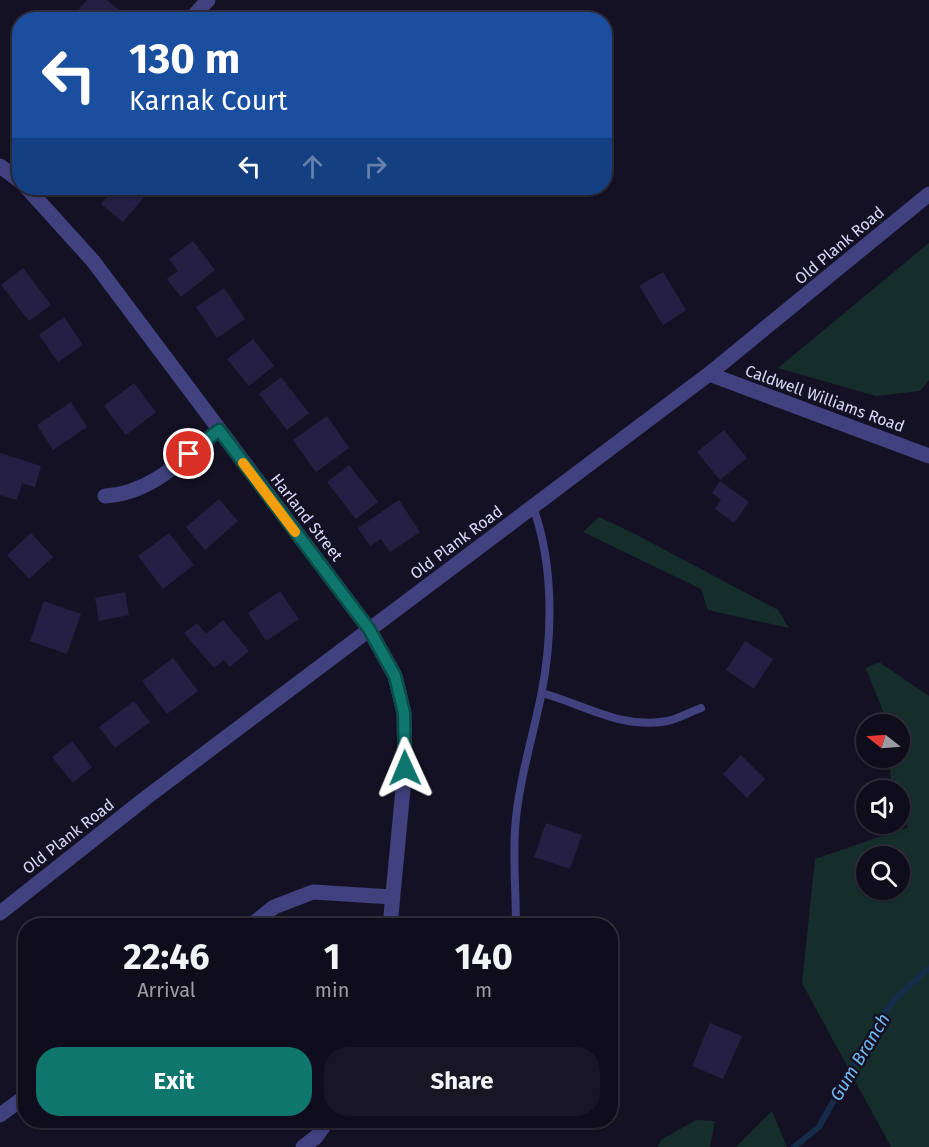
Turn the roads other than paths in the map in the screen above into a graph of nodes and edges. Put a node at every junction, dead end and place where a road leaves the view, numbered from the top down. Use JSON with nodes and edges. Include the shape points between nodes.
{"nodes":[{"id":1,"x":208,"y":0,"type":"edge"},
{"id":2,"x":197,"y":12,"type":"edge"},
{"id":3,"x":929,"y":194,"type":"edge"},
{"id":4,"x":36,"y":195,"type":"edge"},
{"id":5,"x":709,"y":374,"type":"junction"},
{"id":6,"x":219,"y":430,"type":"junction"},
{"id":7,"x":929,"y":456,"type":"edge"},
{"id":8,"x":105,"y":496,"type":"dead end"},
{"id":9,"x":533,"y":507,"type":"junction"},
{"id":10,"x":369,"y":629,"type":"junction"},
{"id":11,"x":542,"y":693,"type":"junction"},
{"id":12,"x":701,"y":708,"type":"dead end"},
{"id":13,"x":392,"y":897,"type":"junction"},
{"id":14,"x":0,"y":913,"type":"edge"},
{"id":15,"x":260,"y":918,"type":"edge"},
{"id":16,"x":391,"y":918,"type":"edge"},
{"id":17,"x":516,"y":918,"type":"edge"},
{"id":18,"x":18,"y":1102,"type":"edge"},
{"id":19,"x":0,"y":1115,"type":"edge"},
{"id":20,"x":322,"y":1128,"type":"edge"},
{"id":21,"x":303,"y":1147,"type":"edge"}],
"edges":[{"from":1,"to":2,"type":"street"},
{"from":3,"to":5,"type":"street","name":"Old Plank Road"},
{"from":4,"to":6,"type":"street","name":"Harland Street","via":[[93,261]]},
{"from":5,"to":7,"type":"street","name":"Caldwell Williams Road"},
{"from":5,"to":9,"type":"street","name":"Old Plank Road"},
{"from":6,"to":8,"type":"street","via":[[144,488],[125,495]]},
{"from":6,"to":10,"type":"street","name":"Harland Street"},
{"from":9,"to":10,"type":"street","name":"Old Plank Road"},
{"from":9,"to":11,"type":"lane","via":[[542,532],[549,613]]},
{"from":10,"to":13,"type":"street","name":"Harland Street","via":[[395,676],[404,713],[405,768]]},
{"from":10,"to":14,"type":"street","name":"Old Plank Road"},
{"from":11,"to":12,"type":"lane","via":[[633,723],[667,721]]},
{"from":11,"to":17,"type":"lane","via":[[523,772],[515,830]]},
{"from":13,"to":15,"type":"street","via":[[312,892],[274,907]]},
{"from":13,"to":16,"type":"street","name":"Harland Street"},
{"from":18,"to":19,"type":"street"},
{"from":20,"to":21,"type":"street"}]}
